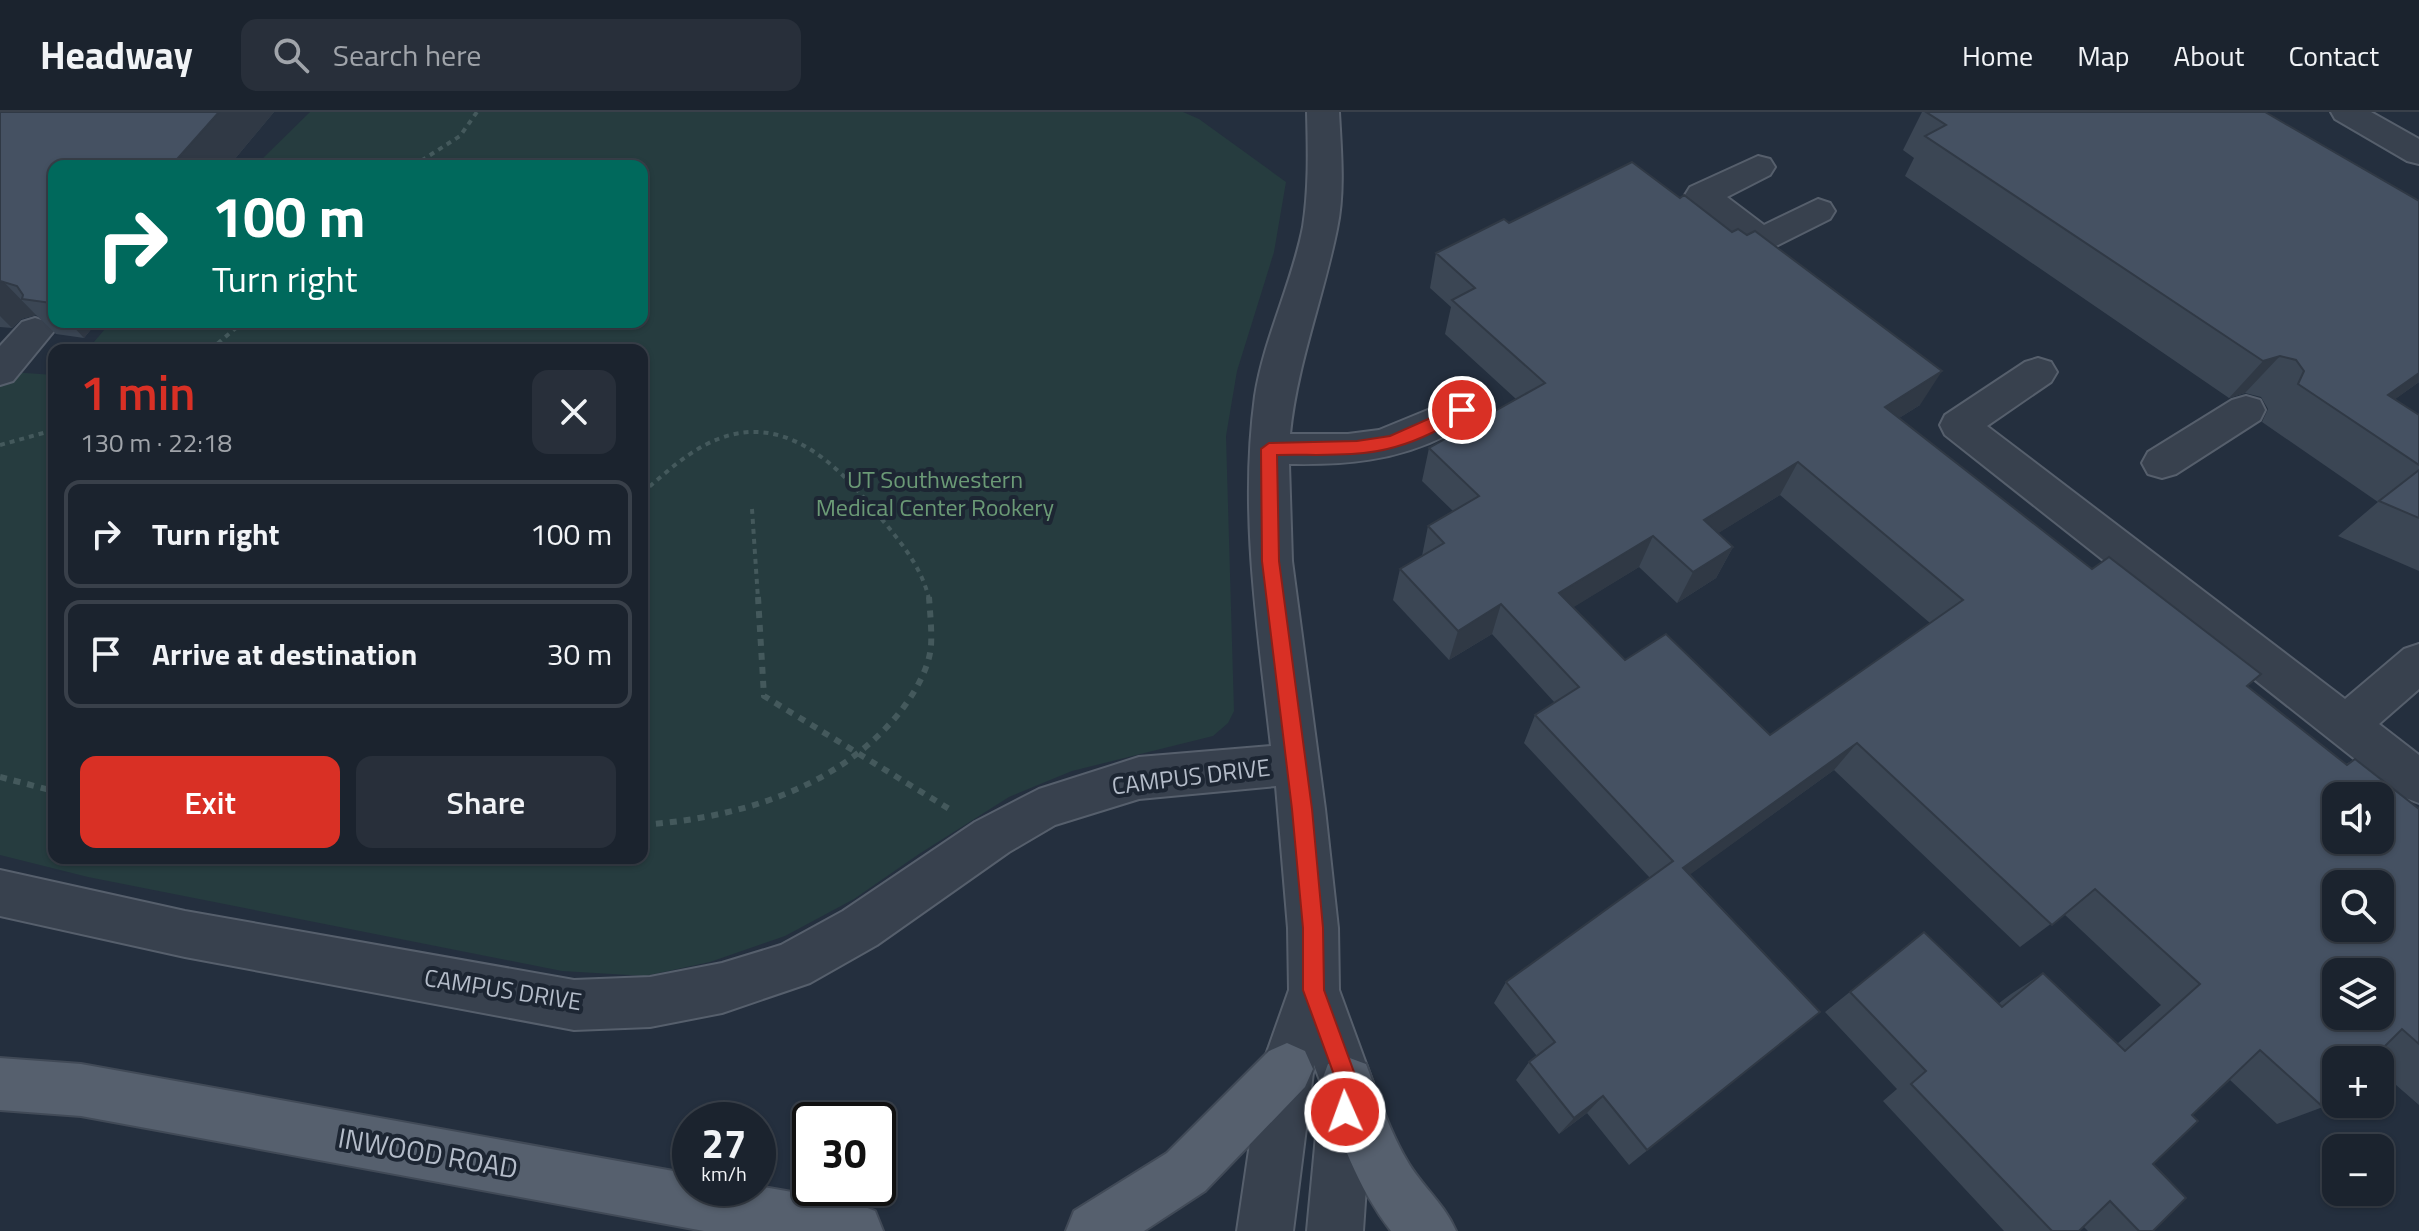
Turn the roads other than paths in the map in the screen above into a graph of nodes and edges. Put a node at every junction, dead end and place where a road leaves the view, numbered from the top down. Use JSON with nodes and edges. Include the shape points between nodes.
{"nodes":[{"id":1,"x":1323,"y":112,"type":"edge"},
{"id":2,"x":2347,"y":112,"type":"edge"},
{"id":3,"x":2419,"y":153,"type":"edge"},
{"id":4,"x":1758,"y":167,"type":"dead end"},
{"id":5,"x":1818,"y":211,"type":"dead end"},
{"id":6,"x":35,"y":331,"type":"edge"},
{"id":7,"x":0,"y":371,"type":"edge"},
{"id":8,"x":2038,"y":372,"type":"dead end"},
{"id":9,"x":1462,"y":410,"type":"dead end"},
{"id":10,"x":2246,"y":410,"type":"dead end"},
{"id":11,"x":1269,"y":449,"type":"junction"},
{"id":12,"x":2162,"y":463,"type":"dead end"},
{"id":13,"x":2419,"y":662,"type":"edge"},
{"id":14,"x":2346,"y":725,"type":"junction"},
{"id":15,"x":1295,"y":764,"type":"junction"},
{"id":16,"x":2419,"y":782,"type":"edge"},
{"id":17,"x":0,"y":893,"type":"edge"},
{"id":18,"x":1314,"y":990,"type":"junction"},
{"id":19,"x":0,"y":1065,"type":"edge"},
{"id":20,"x":1287,"y":1069,"type":"junction"},
{"id":21,"x":1347,"y":1083,"type":"junction"},
{"id":22,"x":0,"y":1084,"type":"edge"},
{"id":23,"x":81,"y":1090,"type":"junction"},
{"id":24,"x":855,"y":1231,"type":"edge"},
{"id":25,"x":1094,"y":1231,"type":"edge"},
{"id":26,"x":1265,"y":1231,"type":"edge"},
{"id":27,"x":1335,"y":1231,"type":"edge"},
{"id":28,"x":1428,"y":1231,"type":"edge"}],
"edges":[{"from":1,"to":11,"type":"street","via":[[1320,227],[1275,392]]},
{"from":2,"to":3,"type":"street"},
{"from":4,"to":5,"type":"street","via":[[1702,195],[1762,241]]},
{"from":6,"to":7,"type":"street"},
{"from":8,"to":14,"type":"street","via":[[1959,425]]},
{"from":9,"to":11,"type":"street","via":[[1392,442]]},
{"from":10,"to":12,"type":"street"},
{"from":11,"to":15,"type":"street","via":[[1271,561]]},
{"from":13,"to":14,"type":"street"},
{"from":14,"to":16,"type":"street"},
{"from":15,"to":17,"type":"street","name":"CAMPUS DRIVE","via":[[1139,778],[982,830],[860,928],[792,966],[722,988],[650,1002],[574,1005],[185,934]]},
{"from":15,"to":18,"type":"street","via":[[1313,928]]},
{"from":18,"to":20,"type":"street"},
{"from":18,"to":21,"type":"street"},
{"from":19,"to":23,"type":"main road"},
{"from":20,"to":25,"type":"main road","via":[[1186,1172]]},
{"from":20,"to":26,"type":"street"},
{"from":21,"to":27,"type":"street"},
{"from":21,"to":28,"type":"main road","via":[[1389,1183]]},
{"from":22,"to":23,"type":"main road","name":"INWOOD ROAD"},
{"from":23,"to":24,"type":"main road","name":"INWOOD ROAD"}]}
